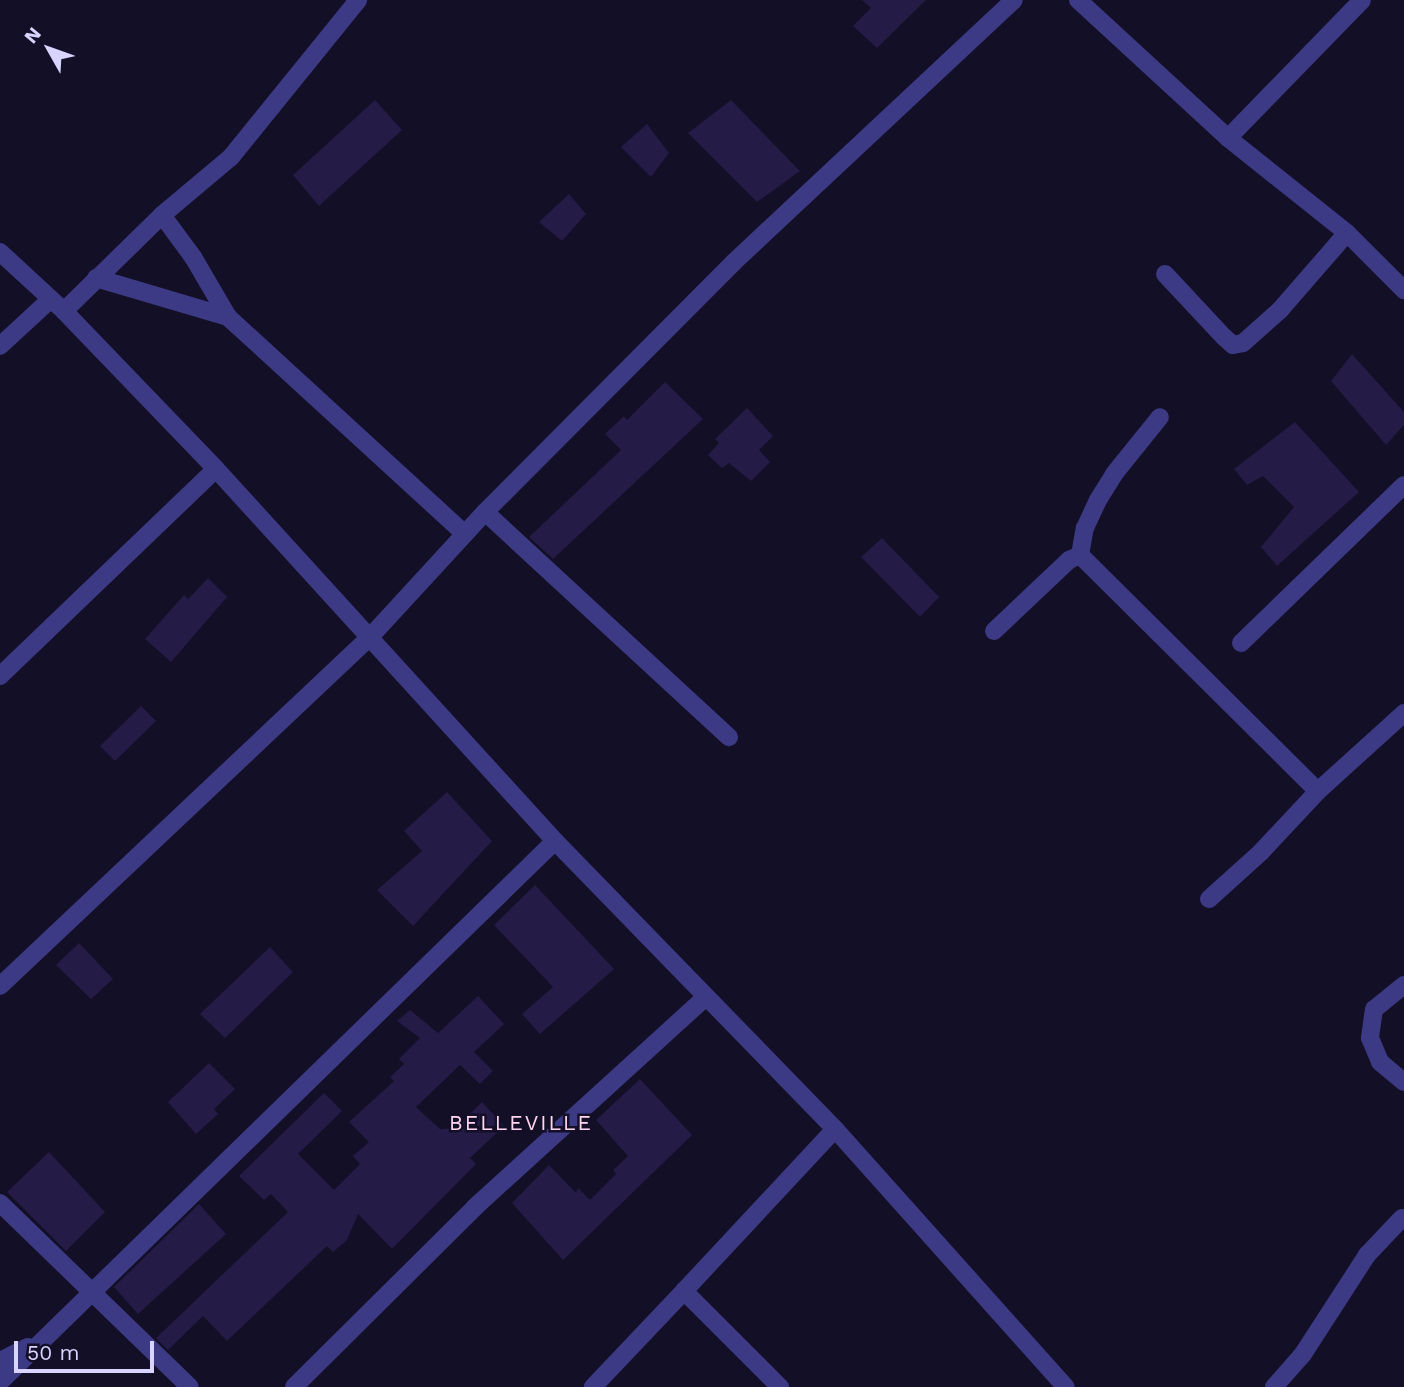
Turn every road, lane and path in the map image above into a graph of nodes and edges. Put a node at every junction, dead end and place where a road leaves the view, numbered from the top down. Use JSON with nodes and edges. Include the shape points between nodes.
{"nodes":[{"id":1,"x":358,"y":0,"type":"edge"},
{"id":2,"x":1014,"y":0,"type":"edge"},
{"id":3,"x":1078,"y":0,"type":"edge"},
{"id":4,"x":1362,"y":0,"type":"edge"},
{"id":5,"x":1228,"y":138,"type":"junction"},
{"id":6,"x":162,"y":215,"type":"junction"},
{"id":7,"x":1347,"y":233,"type":"junction"},
{"id":8,"x":0,"y":252,"type":"edge"},
{"id":9,"x":1164,"y":274,"type":"dead end"},
{"id":10,"x":96,"y":278,"type":"junction"},
{"id":11,"x":1404,"y":290,"type":"edge"},
{"id":12,"x":58,"y":305,"type":"junction"},
{"id":13,"x":228,"y":317,"type":"junction"},
{"id":14,"x":0,"y":346,"type":"edge"},
{"id":15,"x":1160,"y":417,"type":"dead end"},
{"id":16,"x":216,"y":469,"type":"junction"},
{"id":17,"x":1404,"y":485,"type":"edge"},
{"id":18,"x":485,"y":512,"type":"junction"},
{"id":19,"x":465,"y":534,"type":"junction"},
{"id":20,"x":1080,"y":555,"type":"junction"},
{"id":21,"x":994,"y":631,"type":"dead end"},
{"id":22,"x":371,"y":636,"type":"junction"},
{"id":23,"x":1241,"y":643,"type":"dead end"},
{"id":24,"x":0,"y":676,"type":"edge"},
{"id":25,"x":1404,"y":713,"type":"edge"},
{"id":26,"x":729,"y":737,"type":"dead end"},
{"id":27,"x":1318,"y":791,"type":"junction"},
{"id":28,"x":555,"y":841,"type":"junction"},
{"id":29,"x":1209,"y":899,"type":"dead end"},
{"id":30,"x":1404,"y":985,"type":"edge"},
{"id":31,"x":0,"y":986,"type":"edge"},
{"id":32,"x":706,"y":997,"type":"junction"},
{"id":33,"x":1404,"y":1082,"type":"edge"},
{"id":34,"x":835,"y":1129,"type":"junction"},
{"id":35,"x":0,"y":1203,"type":"edge"},
{"id":36,"x":1402,"y":1218,"type":"edge"},
{"id":37,"x":92,"y":1291,"type":"junction"},
{"id":38,"x":684,"y":1291,"type":"junction"},
{"id":39,"x":40,"y":1341,"type":"junction"},
{"id":40,"x":0,"y":1361,"type":"edge"},
{"id":41,"x":0,"y":1382,"type":"edge"},
{"id":42,"x":190,"y":1387,"type":"edge"},
{"id":43,"x":294,"y":1387,"type":"edge"},
{"id":44,"x":593,"y":1387,"type":"edge"},
{"id":45,"x":780,"y":1387,"type":"edge"},
{"id":46,"x":1066,"y":1387,"type":"edge"},
{"id":47,"x":1274,"y":1387,"type":"edge"}],
"edges":[{"from":1,"to":6,"type":"street","via":[[230,157]]},
{"from":2,"to":18,"type":"street","via":[[734,262]]},
{"from":3,"to":5,"type":"street"},
{"from":4,"to":5,"type":"street"},
{"from":5,"to":7,"type":"street"},
{"from":6,"to":10,"type":"street"},
{"from":6,"to":13,"type":"street"},
{"from":7,"to":9,"type":"street","via":[[1280,310],[1243,343],[1234,345]]},
{"from":7,"to":11,"type":"street"},
{"from":8,"to":12,"type":"street"},
{"from":10,"to":12,"type":"street"},
{"from":10,"to":13,"type":"street"},
{"from":12,"to":14,"type":"street"},
{"from":12,"to":16,"type":"street"},
{"from":13,"to":19,"type":"street"},
{"from":15,"to":20,"type":"street","via":[[1098,500],[1085,528]]},
{"from":16,"to":22,"type":"street"},
{"from":16,"to":24,"type":"street"},
{"from":17,"to":23,"type":"street"},
{"from":18,"to":19,"type":"street"},
{"from":18,"to":26,"type":"street"},
{"from":19,"to":22,"type":"street"},
{"from":20,"to":21,"type":"street","via":[[1069,560]]},
{"from":20,"to":27,"type":"street"},
{"from":22,"to":28,"type":"street"},
{"from":22,"to":31,"type":"street"},
{"from":25,"to":27,"type":"street"},
{"from":27,"to":29,"type":"street"},
{"from":28,"to":32,"type":"street"},
{"from":28,"to":37,"type":"street"},
{"from":30,"to":33,"type":"street","via":[[1374,1009],[1370,1038],[1380,1062]]},
{"from":32,"to":34,"type":"street"},
{"from":32,"to":43,"type":"street","via":[[475,1208]]},
{"from":34,"to":38,"type":"street"},
{"from":34,"to":46,"type":"street"},
{"from":35,"to":37,"type":"street"},
{"from":36,"to":47,"type":"street","via":[[1367,1255],[1303,1354]]},
{"from":37,"to":39,"type":"street"},
{"from":37,"to":42,"type":"street"},
{"from":38,"to":44,"type":"street"},
{"from":38,"to":45,"type":"street"},
{"from":39,"to":40,"type":"street"},
{"from":39,"to":41,"type":"street"}]}
